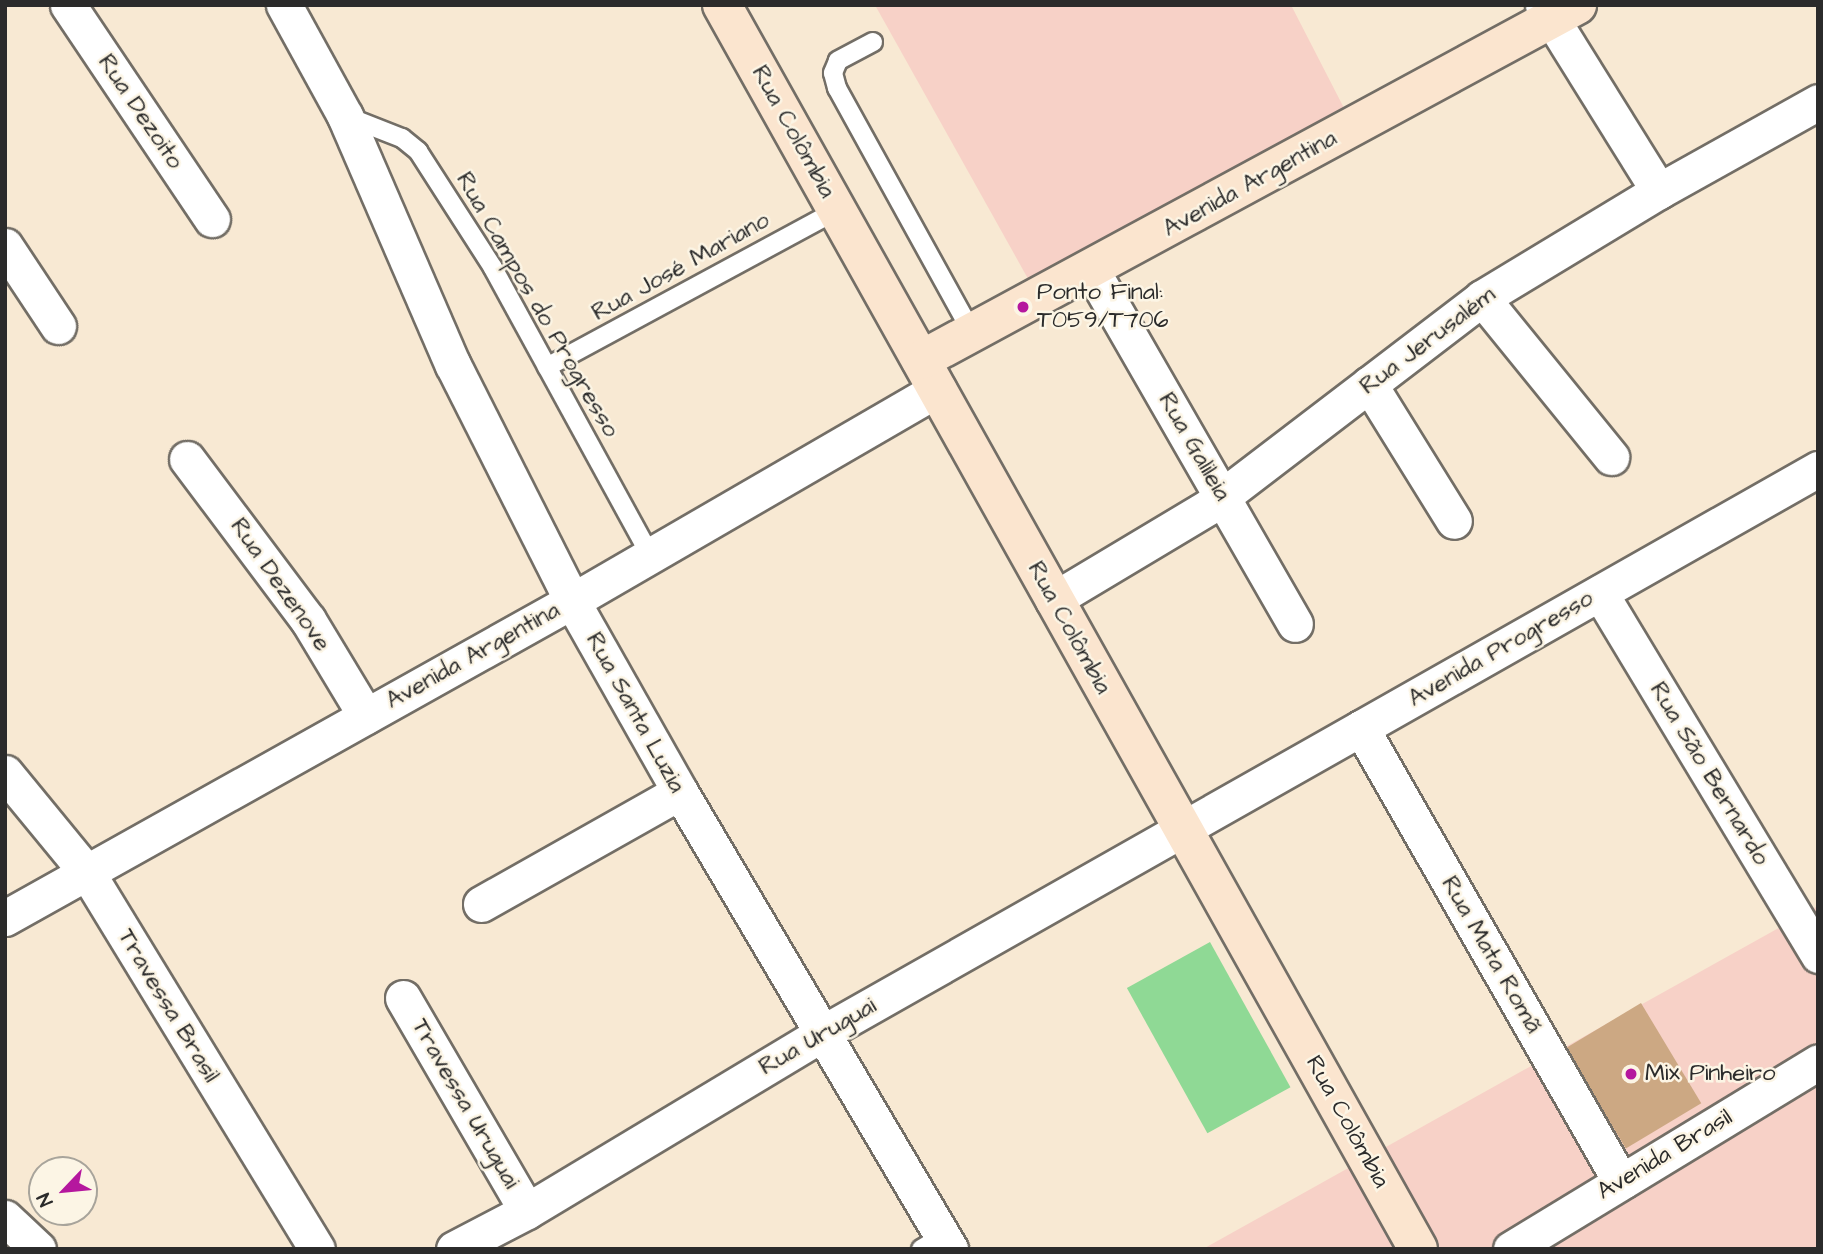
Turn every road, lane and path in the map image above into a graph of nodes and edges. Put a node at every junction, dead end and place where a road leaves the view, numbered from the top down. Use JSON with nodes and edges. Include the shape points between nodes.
{"nodes":[{"id":1,"x":68,"y":5,"type":"edge"},
{"id":2,"x":284,"y":5,"type":"edge"},
{"id":3,"x":722,"y":5,"type":"edge"},
{"id":4,"x":1558,"y":10,"type":"edge"},
{"id":5,"x":873,"y":42,"type":"dead end"},
{"id":6,"x":1818,"y":102,"type":"edge"},
{"id":7,"x":345,"y":116,"type":"junction"},
{"id":8,"x":1658,"y":191,"type":"junction"},
{"id":9,"x":837,"y":210,"type":"junction"},
{"id":10,"x":212,"y":219,"type":"dead end"},
{"id":11,"x":5,"y":246,"type":"edge"},
{"id":12,"x":1092,"y":271,"type":"junction"},
{"id":13,"x":1482,"y":298,"type":"junction"},
{"id":14,"x":58,"y":326,"type":"dead end"},
{"id":15,"x":972,"y":333,"type":"junction"},
{"id":16,"x":547,"y":367,"type":"junction"},
{"id":17,"x":929,"y":375,"type":"junction"},
{"id":18,"x":1369,"y":384,"type":"junction"},
{"id":19,"x":1611,"y":457,"type":"dead end"},
{"id":20,"x":187,"y":459,"type":"dead end"},
{"id":21,"x":1816,"y":474,"type":"edge"},
{"id":22,"x":1223,"y":496,"type":"junction"},
{"id":23,"x":1454,"y":521,"type":"dead end"},
{"id":24,"x":651,"y":556,"type":"junction"},
{"id":25,"x":1600,"y":593,"type":"junction"},
{"id":26,"x":1053,"y":600,"type":"junction"},
{"id":27,"x":572,"y":601,"type":"junction"},
{"id":28,"x":1295,"y":624,"type":"dead end"},
{"id":29,"x":366,"y":716,"type":"junction"},
{"id":30,"x":1361,"y":728,"type":"junction"},
{"id":31,"x":5,"y":773,"type":"edge"},
{"id":32,"x":680,"y":792,"type":"junction"},
{"id":33,"x":1183,"y":827,"type":"junction"},
{"id":34,"x":88,"y":874,"type":"junction"},
{"id":35,"x":481,"y":904,"type":"dead end"},
{"id":36,"x":5,"y":918,"type":"edge"},
{"id":37,"x":1818,"y":956,"type":"edge"},
{"id":38,"x":403,"y":998,"type":"dead end"},
{"id":39,"x":821,"y":1034,"type":"junction"},
{"id":40,"x":1818,"y":1062,"type":"edge"},
{"id":41,"x":1621,"y":1182,"type":"junction"},
{"id":42,"x":527,"y":1211,"type":"junction"},
{"id":43,"x":5,"y":1218,"type":"edge"},
{"id":44,"x":938,"y":1245,"type":"edge"},
{"id":45,"x":38,"y":1249,"type":"edge"},
{"id":46,"x":317,"y":1249,"type":"edge"},
{"id":47,"x":454,"y":1249,"type":"edge"},
{"id":48,"x":1418,"y":1249,"type":"edge"},
{"id":49,"x":1511,"y":1249,"type":"edge"}],
"edges":[{"from":1,"to":10,"type":"street","name":"Rua Dezoito"},
{"from":2,"to":7,"type":"street","name":"Rua Santa Luzia"},
{"from":3,"to":9,"type":"street","name":"Rua Colômbia"},
{"from":4,"to":8,"type":"street"},
{"from":4,"to":12,"type":"street","name":"Avenida Argentina"},
{"from":5,"to":15,"type":"lane","via":[[838,61],[833,74],[837,88]]},
{"from":6,"to":8,"type":"street","name":"Rua Jerusalém"},
{"from":7,"to":16,"type":"lane","name":"Rua Campos do Progresso","via":[[402,138],[418,151],[493,268]]},
{"from":7,"to":27,"type":"street","name":"Rua Santa Luzia","via":[[453,365]]},
{"from":8,"to":13,"type":"street","name":"Rua Jerusalém"},
{"from":9,"to":16,"type":"lane","name":"Rua José Mariano"},
{"from":9,"to":17,"type":"street","name":"Rua Colômbia"},
{"from":11,"to":14,"type":"street"},
{"from":12,"to":15,"type":"street","name":"Avenida Argentina"},
{"from":12,"to":22,"type":"street","name":"Rua Galileia"},
{"from":13,"to":18,"type":"street","name":"Rua Jerusalém"},
{"from":13,"to":19,"type":"street"},
{"from":15,"to":17,"type":"street","name":"Avenida Argentina"},
{"from":16,"to":24,"type":"lane","name":"Rua Campos do Progresso"},
{"from":17,"to":24,"type":"street","name":"Avenida Argentina"},
{"from":17,"to":26,"type":"street","name":"Rua Colômbia"},
{"from":18,"to":22,"type":"street","name":"Rua Jerusalém"},
{"from":18,"to":23,"type":"street"},
{"from":20,"to":29,"type":"street","name":"Rua Dezenove","via":[[308,620]]},
{"from":21,"to":25,"type":"street","name":"Avenida Progresso"},
{"from":22,"to":26,"type":"street","name":"Rua Jerusalém"},
{"from":22,"to":28,"type":"street","name":"Rua Galileia"},
{"from":24,"to":27,"type":"street","name":"Avenida Argentina"},
{"from":25,"to":30,"type":"street","name":"Avenida Progresso"},
{"from":25,"to":37,"type":"street","name":"Rua São Bernardo"},
{"from":26,"to":33,"type":"street","name":"Rua Colômbia"},
{"from":27,"to":29,"type":"street","name":"Avenida Argentina"},
{"from":27,"to":32,"type":"street","name":"Rua Santa Luzia"},
{"from":29,"to":34,"type":"street","name":"Avenida Argentina"},
{"from":30,"to":33,"type":"street","name":"Avenida Progresso"},
{"from":30,"to":41,"type":"street","name":"Rua Mata Romã"},
{"from":31,"to":34,"type":"street","name":"Travessa Brasil"},
{"from":32,"to":35,"type":"street"},
{"from":32,"to":39,"type":"street","name":"Rua Santa Luzia"},
{"from":33,"to":39,"type":"street","name":"Rua Uruguai"},
{"from":33,"to":48,"type":"street","name":"Rua Colômbia"},
{"from":34,"to":36,"type":"street","name":"Avenida Argentina"},
{"from":34,"to":46,"type":"street","name":"Travessa Brasil"},
{"from":38,"to":42,"type":"street","name":"Travessa Uruguai"},
{"from":39,"to":42,"type":"street","name":"Rua Uruguai"},
{"from":39,"to":44,"type":"street","name":"Rua Santa Luzia"},
{"from":40,"to":41,"type":"street","name":"Avenida Brasil"},
{"from":41,"to":49,"type":"street","name":"Avenida Brasil"},
{"from":42,"to":47,"type":"street","name":"Rua Uruguai"},
{"from":43,"to":45,"type":"street"}]}
